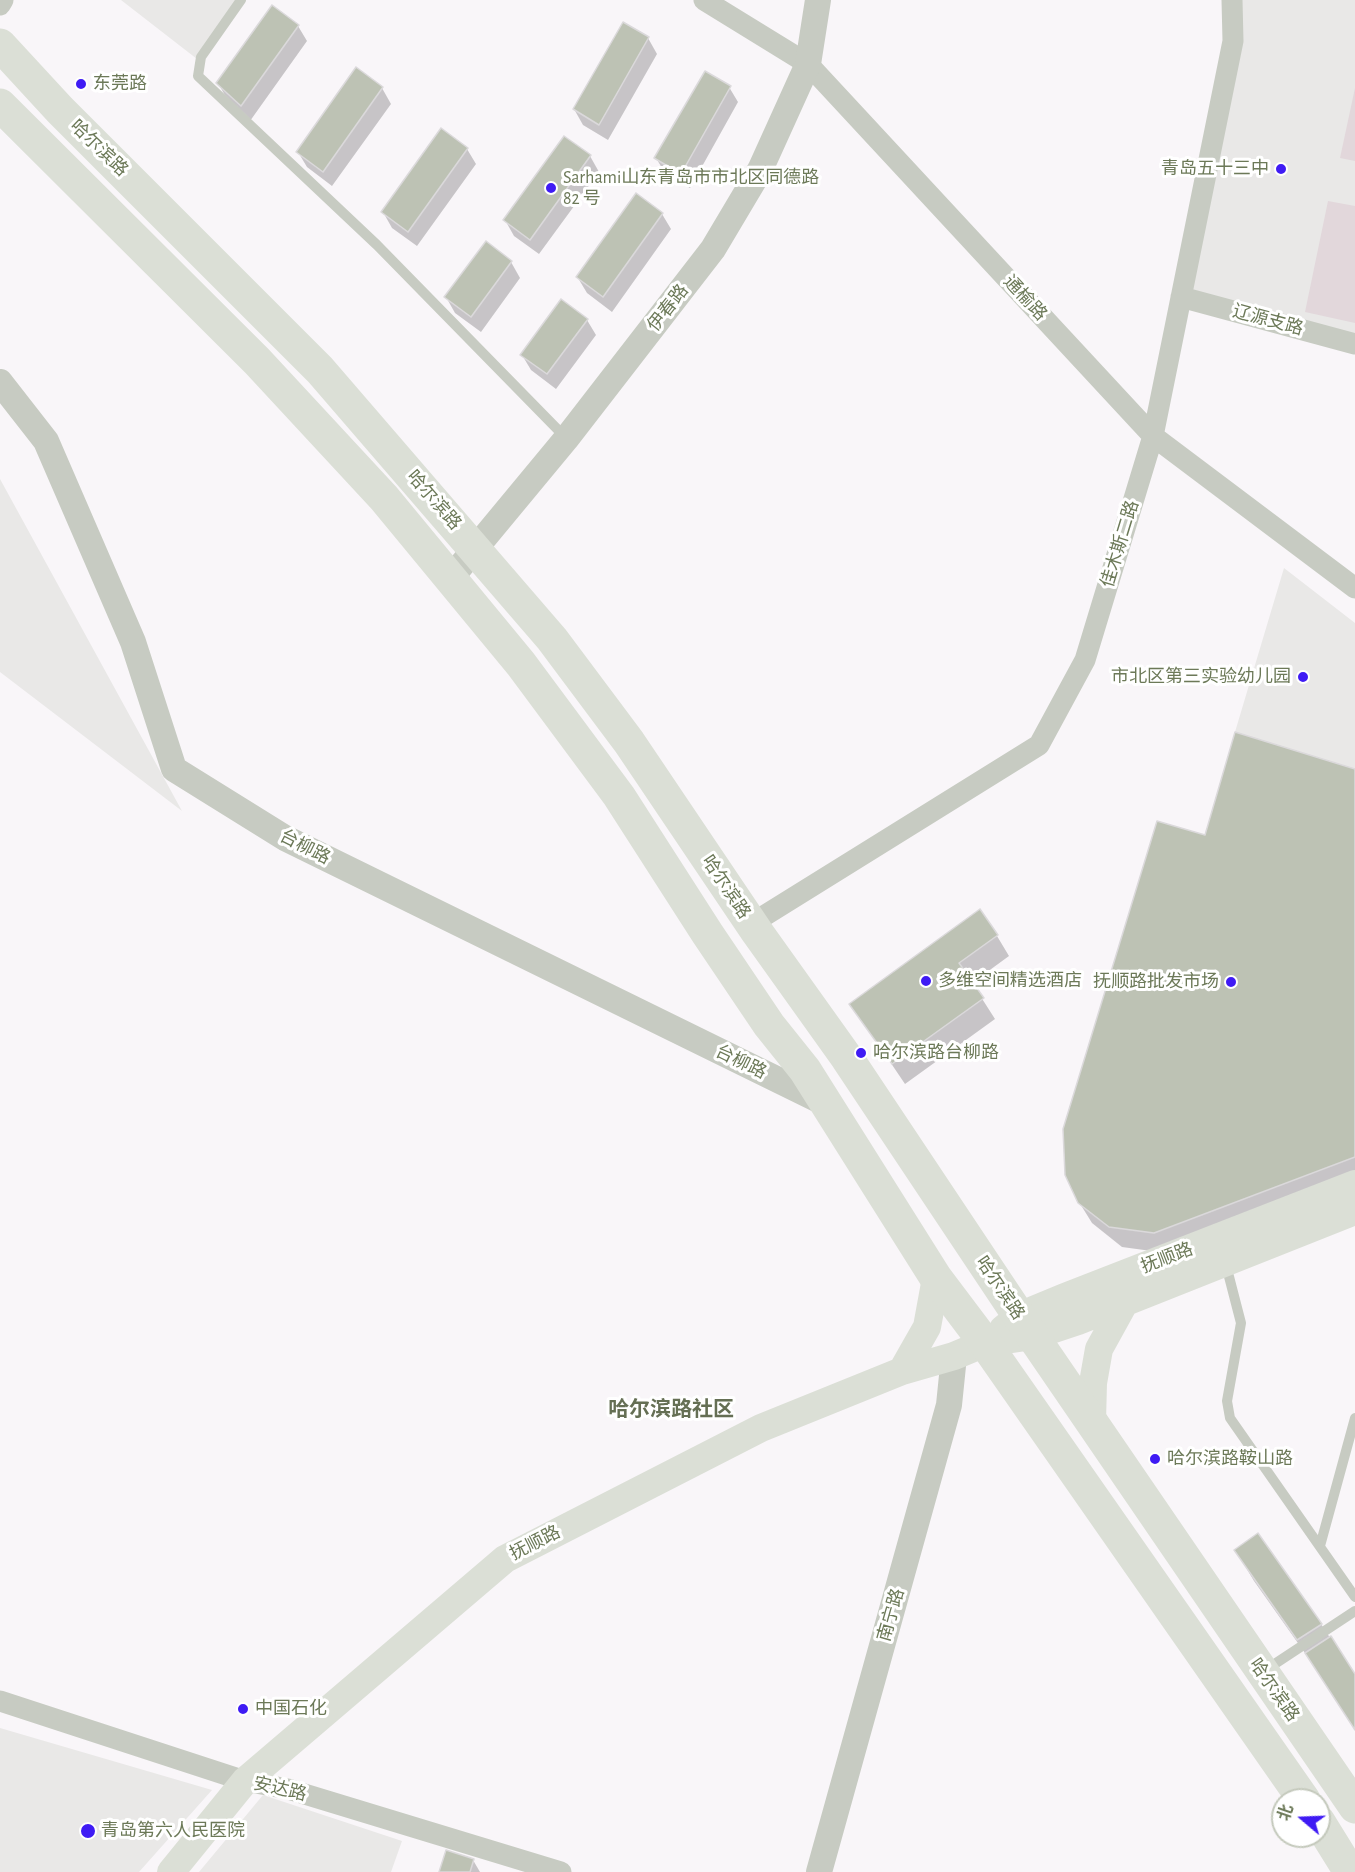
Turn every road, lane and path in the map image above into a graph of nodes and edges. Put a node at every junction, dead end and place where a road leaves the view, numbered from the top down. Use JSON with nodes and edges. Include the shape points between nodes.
{"nodes":[{"id":1,"x":3,"y":0,"type":"edge"},
{"id":2,"x":241,"y":0,"type":"edge"},
{"id":3,"x":704,"y":0,"type":"edge"},
{"id":4,"x":818,"y":0,"type":"edge"},
{"id":5,"x":1232,"y":0,"type":"edge"},
{"id":6,"x":0,"y":5,"type":"edge"},
{"id":7,"x":0,"y":45,"type":"edge"},
{"id":8,"x":808,"y":64,"type":"junction"},
{"id":9,"x":0,"y":105,"type":"edge"},
{"id":10,"x":1181,"y":297,"type":"junction"},
{"id":11,"x":1355,"y":344,"type":"edge"},
{"id":12,"x":0,"y":382,"type":"edge"},
{"id":13,"x":1153,"y":436,"type":"junction"},
{"id":14,"x":566,"y":439,"type":"junction"},
{"id":15,"x":475,"y":548,"type":"junction"},
{"id":16,"x":450,"y":579,"type":"junction"},
{"id":17,"x":1355,"y":588,"type":"edge"},
{"id":18,"x":752,"y":924,"type":"junction"},
{"id":19,"x":825,"y":1103,"type":"junction"},
{"id":20,"x":1355,"y":1184,"type":"edge"},
{"id":21,"x":1355,"y":1211,"type":"edge"},
{"id":22,"x":1225,"y":1262,"type":"junction"},
{"id":23,"x":936,"y":1278,"type":"junction"},
{"id":24,"x":1126,"y":1300,"type":"junction"},
{"id":25,"x":1026,"y":1326,"type":"junction"},
{"id":26,"x":985,"y":1343,"type":"junction"},
{"id":27,"x":954,"y":1356,"type":"junction"},
{"id":28,"x":902,"y":1371,"type":"junction"},
{"id":29,"x":1355,"y":1418,"type":"edge"},
{"id":30,"x":1092,"y":1422,"type":"junction"},
{"id":31,"x":1320,"y":1546,"type":"junction"},
{"id":32,"x":1355,"y":1597,"type":"edge"},
{"id":33,"x":1355,"y":1611,"type":"edge"},
{"id":34,"x":1261,"y":1672,"type":"junction"},
{"id":35,"x":0,"y":1701,"type":"edge"},
{"id":36,"x":245,"y":1781,"type":"junction"},
{"id":37,"x":1296,"y":1788,"type":"edge"},
{"id":38,"x":1355,"y":1807,"type":"edge"},
{"id":39,"x":1331,"y":1835,"type":"edge"},
{"id":40,"x":1331,"y":1841,"type":"edge"},
{"id":41,"x":1355,"y":1861,"type":"edge"},
{"id":42,"x":171,"y":1872,"type":"edge"},
{"id":43,"x":561,"y":1872,"type":"edge"},
{"id":44,"x":819,"y":1872,"type":"edge"},
{"id":45,"x":1350,"y":1872,"type":"edge"}],
"edges":[{"from":1,"to":6,"type":"street"},
{"from":2,"to":14,"type":"lane","via":[[201,57],[198,76],[377,245]]},
{"from":3,"to":8,"type":"street","name":"通榆路"},
{"from":4,"to":8,"type":"street","name":"伊春路"},
{"from":5,"to":10,"type":"street","name":"佳木斯二路","via":[[1233,41]]},
{"from":7,"to":15,"type":"highway","name":"哈尔滨路","via":[[320,370]]},
{"from":8,"to":13,"type":"street","name":"通榆路"},
{"from":8,"to":14,"type":"street","name":"伊春路","via":[[760,170],[713,249]]},
{"from":9,"to":16,"type":"highway","name":"哈尔滨路","via":[[257,361],[384,498]]},
{"from":10,"to":11,"type":"street","name":"辽源支路"},
{"from":10,"to":13,"type":"street","name":"佳木斯二路"},
{"from":12,"to":19,"type":"street","name":"台柳路","via":[[46,441],[133,642],[174,769],[285,838]]},
{"from":13,"to":17,"type":"street","name":"通榆路"},
{"from":13,"to":18,"type":"street","name":"佳木斯二路","via":[[1085,660],[1039,745]]},
{"from":14,"to":15,"type":"street","name":"伊春路"},
{"from":15,"to":16,"type":"street","name":"伊春路"},
{"from":15,"to":18,"type":"highway","name":"哈尔滨路","via":[[552,639],[629,742]]},
{"from":16,"to":19,"type":"highway","name":"哈尔滨路","via":[[521,664],[619,796],[707,933]]},
{"from":18,"to":25,"type":"highway","name":"哈尔滨路","via":[[847,1058]]},
{"from":19,"to":23,"type":"highway","name":"哈尔滨路"},
{"from":20,"to":25,"type":"main road","name":"抚顺路"},
{"from":21,"to":22,"type":"main road","name":"抚顺路"},
{"from":22,"to":24,"type":"main road","name":"抚顺路"},
{"from":22,"to":31,"type":"lane","via":[[1241,1323],[1227,1410]]},
{"from":23,"to":26,"type":"highway","name":"哈尔滨路"},
{"from":23,"to":28,"type":"main road","via":[[927,1327]]},
{"from":24,"to":25,"type":"main road","name":"抚顺路"},
{"from":24,"to":30,"type":"main road","via":[[1099,1349]]},
{"from":25,"to":26,"type":"main road","name":"抚顺路"},
{"from":25,"to":30,"type":"highway","name":"哈尔滨路"},
{"from":26,"to":27,"type":"main road","name":"抚顺路"},
{"from":26,"to":37,"type":"highway","name":"哈尔滨路"},
{"from":27,"to":28,"type":"main road","name":"抚顺路"},
{"from":27,"to":44,"type":"street","name":"南宁路","via":[[949,1405]]},
{"from":28,"to":36,"type":"main road","name":"抚顺路","via":[[761,1428],[505,1559]]},
{"from":29,"to":31,"type":"lane"},
{"from":30,"to":34,"type":"highway","name":"哈尔滨路"},
{"from":31,"to":32,"type":"lane"},
{"from":33,"to":34,"type":"lane"},
{"from":34,"to":38,"type":"highway","name":"哈尔滨路"},
{"from":35,"to":36,"type":"street","name":"安达路"},
{"from":36,"to":42,"type":"main road","name":"抚顺路"},
{"from":36,"to":43,"type":"street","name":"安达路","via":[[288,1789]]},
{"from":39,"to":41,"type":"highway"},
{"from":40,"to":45,"type":"highway"}]}
